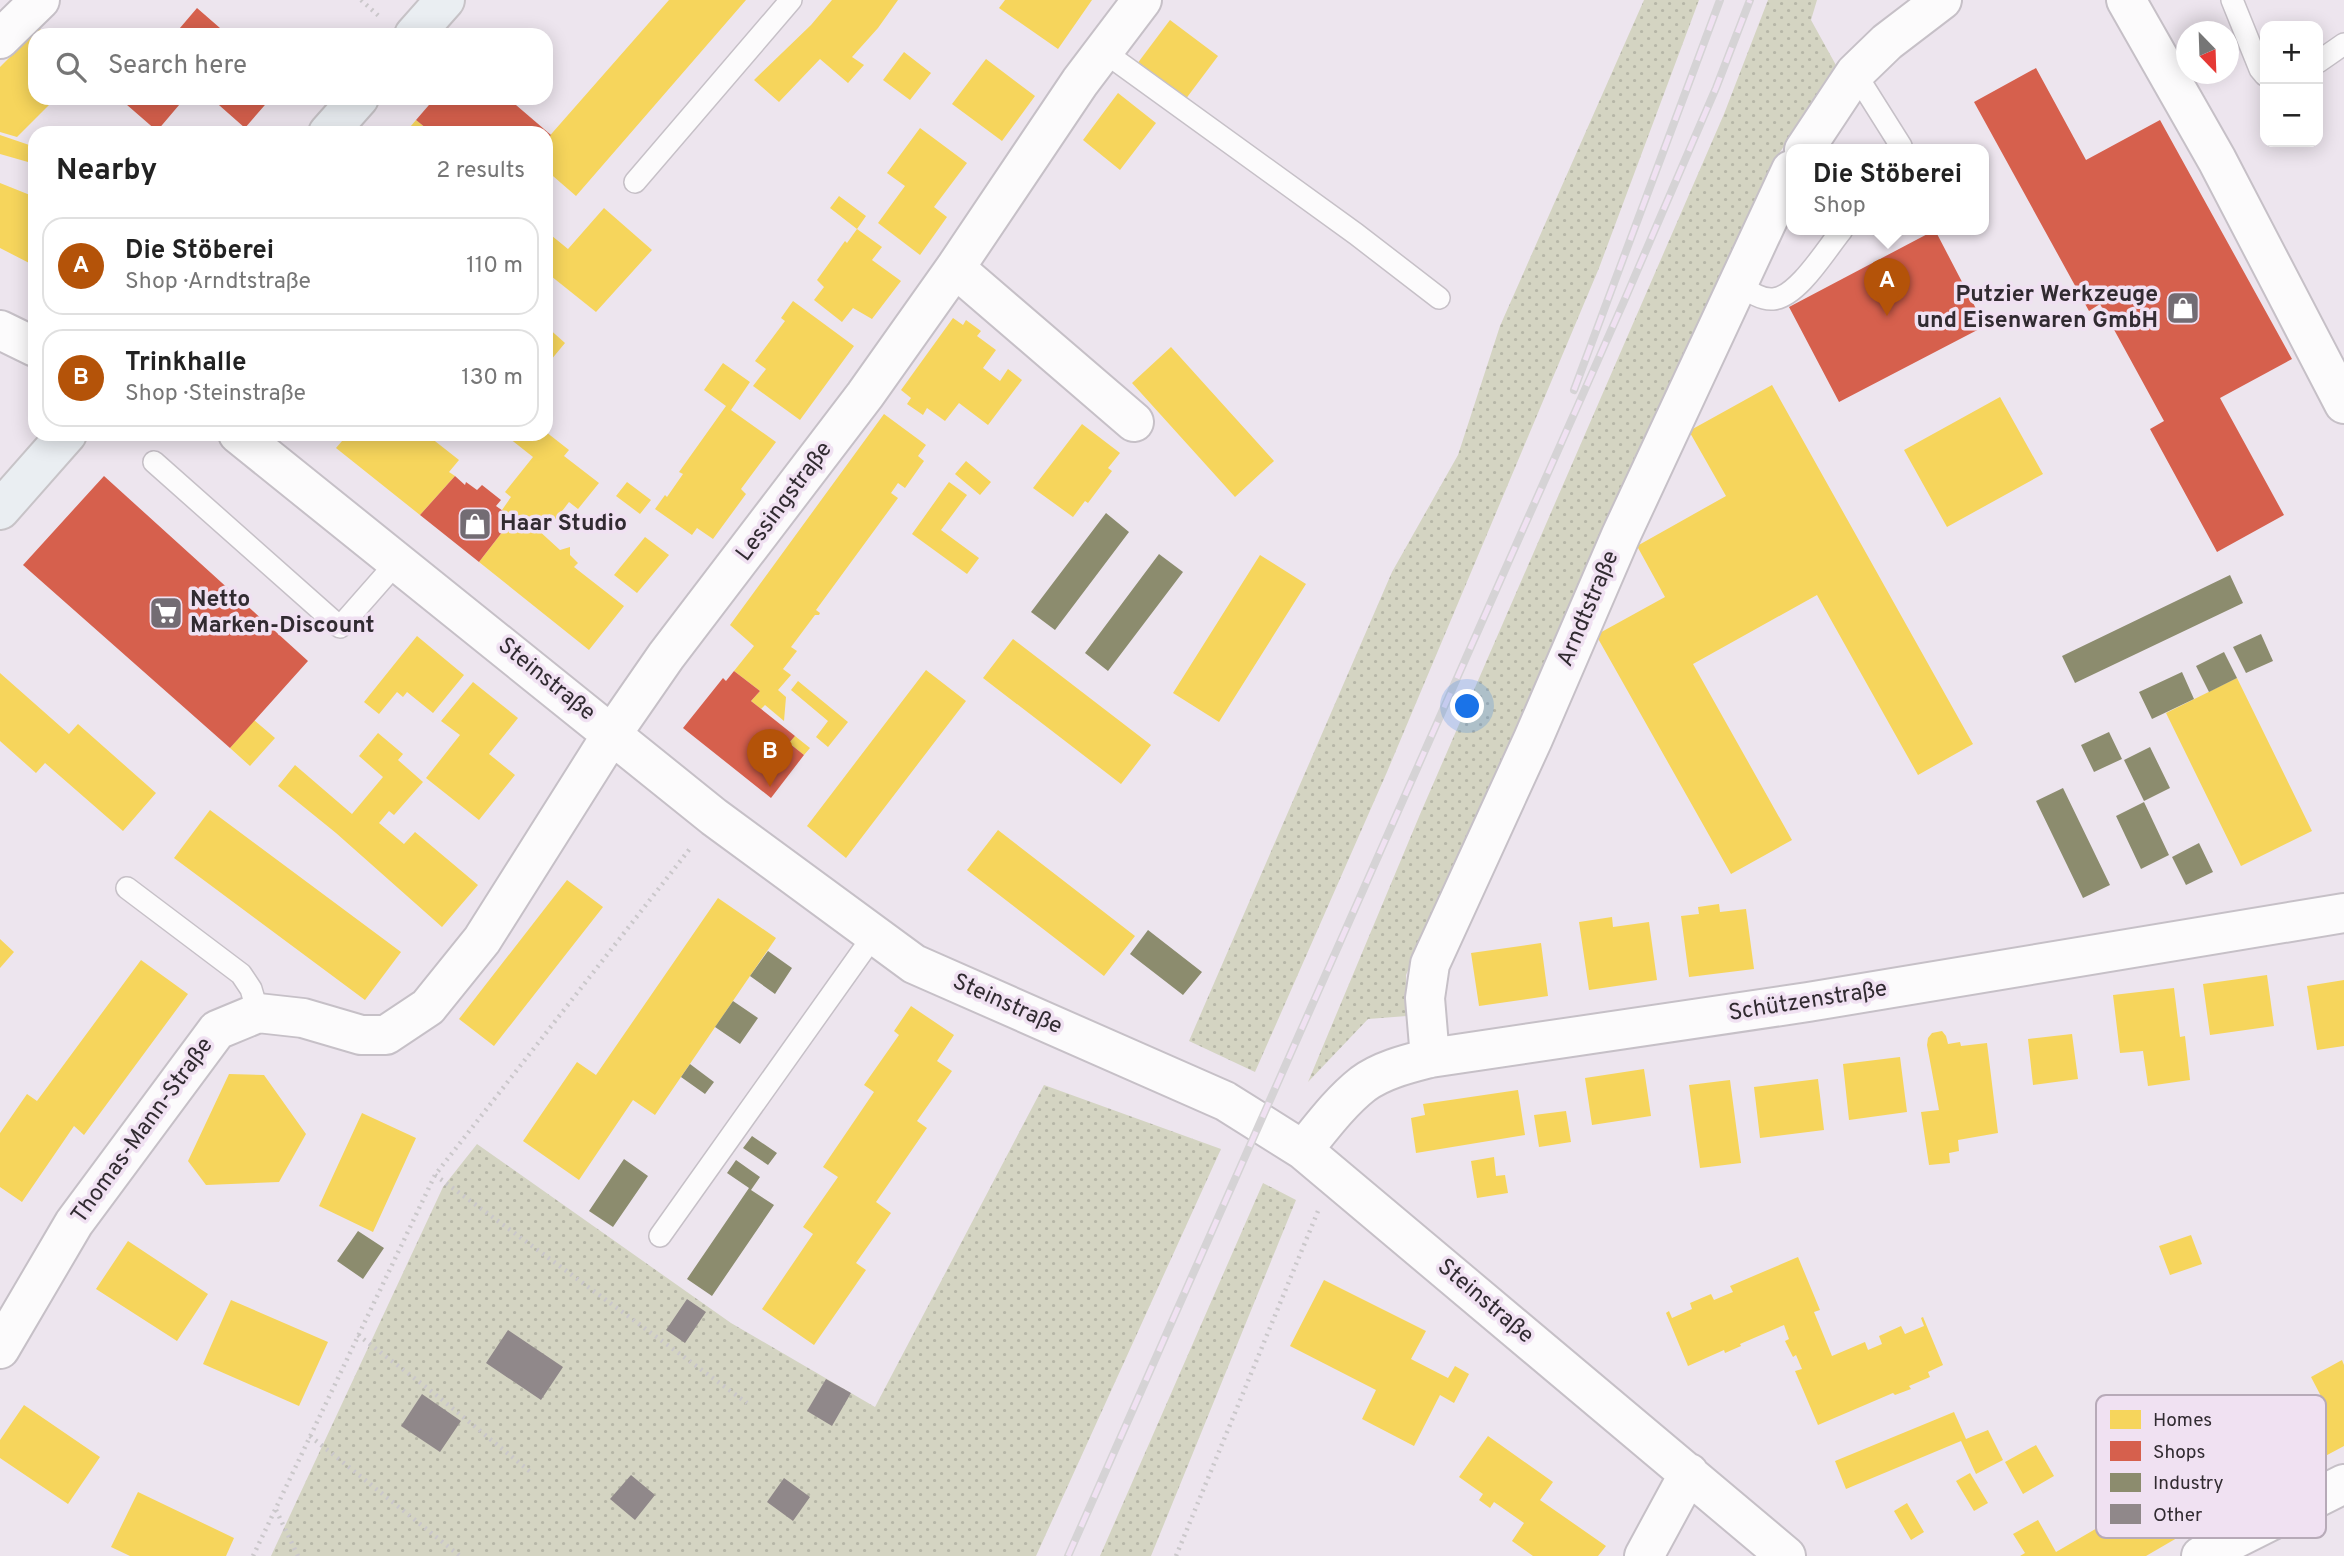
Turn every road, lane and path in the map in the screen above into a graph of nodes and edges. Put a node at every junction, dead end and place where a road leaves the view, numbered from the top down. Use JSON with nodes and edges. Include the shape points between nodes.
{"nodes":[{"id":1,"x":40,"y":0,"type":"edge"},
{"id":2,"x":445,"y":0,"type":"edge"},
{"id":3,"x":791,"y":0,"type":"edge"},
{"id":4,"x":1142,"y":0,"type":"edge"},
{"id":5,"x":1942,"y":0,"type":"edge"},
{"id":6,"x":2126,"y":0,"type":"edge"},
{"id":7,"x":2232,"y":0,"type":"edge"},
{"id":8,"x":420,"y":28,"type":"edge"},
{"id":9,"x":0,"y":39,"type":"edge"},
{"id":10,"x":2344,"y":44,"type":"edge"},
{"id":11,"x":1103,"y":51,"type":"junction"},
{"id":12,"x":2323,"y":59,"type":"edge"},
{"id":13,"x":2260,"y":69,"type":"edge"},
{"id":14,"x":1855,"y":74,"type":"junction"},
{"id":15,"x":353,"y":105,"type":"edge"},
{"id":16,"x":334,"y":126,"type":"edge"},
{"id":17,"x":1808,"y":144,"type":"edge"},
{"id":18,"x":1900,"y":144,"type":"edge"},
{"id":19,"x":635,"y":181,"type":"dead end"},
{"id":20,"x":1786,"y":181,"type":"edge"},
{"id":21,"x":1838,"y":235,"type":"edge"},
{"id":22,"x":955,"y":268,"type":"junction"},
{"id":23,"x":1738,"y":283,"type":"junction"},
{"id":24,"x":1439,"y":298,"type":"dead end"},
{"id":25,"x":0,"y":330,"type":"edge"},
{"id":26,"x":28,"y":344,"type":"edge"},
{"id":27,"x":2344,"y":404,"type":"edge"},
{"id":28,"x":1134,"y":422,"type":"dead end"},
{"id":29,"x":61,"y":441,"type":"edge"},
{"id":30,"x":247,"y":441,"type":"edge"},
{"id":31,"x":154,"y":462,"type":"dead end"},
{"id":32,"x":0,"y":510,"type":"edge"},
{"id":33,"x":398,"y":561,"type":"junction"},
{"id":34,"x":612,"y":734,"type":"junction"},
{"id":35,"x":714,"y":817,"type":"junction"},
{"id":36,"x":127,"y":888,"type":"dead end"},
{"id":37,"x":2344,"y":913,"type":"edge"},
{"id":38,"x":874,"y":935,"type":"junction"},
{"id":39,"x":258,"y":1013,"type":"junction"},
{"id":40,"x":1430,"y":1058,"type":"junction"},
{"id":41,"x":1303,"y":1150,"type":"junction"},
{"id":42,"x":435,"y":1175,"type":"junction"},
{"id":43,"x":1333,"y":1176,"type":"junction"},
{"id":44,"x":660,"y":1236,"type":"dead end"},
{"id":45,"x":358,"y":1335,"type":"junction"},
{"id":46,"x":0,"y":1349,"type":"edge"},
{"id":47,"x":747,"y":1403,"type":"dead end"},
{"id":48,"x":310,"y":1436,"type":"junction"},
{"id":49,"x":1689,"y":1473,"type":"junction"},
{"id":50,"x":533,"y":1474,"type":"dead end"},
{"id":51,"x":2344,"y":1484,"type":"edge"},
{"id":52,"x":2326,"y":1493,"type":"edge"},
{"id":53,"x":275,"y":1509,"type":"junction"},
{"id":54,"x":2236,"y":1538,"type":"edge"},
{"id":55,"x":253,"y":1556,"type":"edge"},
{"id":56,"x":298,"y":1556,"type":"edge"},
{"id":57,"x":460,"y":1556,"type":"edge"},
{"id":58,"x":1176,"y":1556,"type":"edge"},
{"id":59,"x":1644,"y":1556,"type":"edge"},
{"id":60,"x":1786,"y":1556,"type":"edge"},
{"id":61,"x":2200,"y":1556,"type":"edge"}],
"edges":[{"from":1,"to":9,"type":"street"},
{"from":2,"to":8,"type":"main road"},
{"from":3,"to":19,"type":"lane"},
{"from":4,"to":11,"type":"street","name":"Lessingstraße"},
{"from":5,"to":14,"type":"street","via":[[1887,42]]},
{"from":6,"to":27,"type":"street","via":[[2217,160]]},
{"from":7,"to":13,"type":"lane"},
{"from":10,"to":12,"type":"lane"},
{"from":11,"to":22,"type":"street","name":"Lessingstraße"},
{"from":11,"to":24,"type":"lane"},
{"from":14,"to":17,"type":"street"},
{"from":14,"to":18,"type":"lane"},
{"from":15,"to":16,"type":"main road"},
{"from":20,"to":23,"type":"street","name":"Arndtstraße"},
{"from":21,"to":23,"type":"lane","via":[[1794,288],[1774,299],[1759,297]]},
{"from":22,"to":28,"type":"street"},
{"from":22,"to":34,"type":"street","name":"Lessingstraße"},
{"from":23,"to":40,"type":"street","name":"Arndtstraße","via":[[1430,964],[1425,998]]},
{"from":25,"to":26,"type":"street"},
{"from":29,"to":32,"type":"main road"},
{"from":30,"to":33,"type":"street","name":"Steinstraße"},
{"from":31,"to":33,"type":"lane","via":[[340,627]]},
{"from":33,"to":34,"type":"street","name":"Steinstraße"},
{"from":34,"to":35,"type":"street","name":"Steinstraße"},
{"from":34,"to":39,"type":"street","name":"Thomas-Mann-Straße","via":[[482,940],[428,1007],[386,1035],[361,1035],[303,1018]]},
{"from":35,"to":38,"type":"street","name":"Steinstraße"},
{"from":35,"to":42,"type":"path"},
{"from":36,"to":39,"type":"lane","via":[[241,974]]},
{"from":37,"to":40,"type":"street","name":"Schützenstraße","via":[[1795,1004]]},
{"from":38,"to":41,"type":"street","name":"Steinstraße","via":[[914,964],[1225,1101]]},
{"from":38,"to":44,"type":"lane"},
{"from":39,"to":46,"type":"street","name":"Thomas-Mann-Straße","via":[[217,1030],[74,1223]]},
{"from":40,"to":41,"type":"street","name":"Schützenstraße","via":[[1398,1066],[1364,1084]]},
{"from":41,"to":43,"type":"street","name":"Steinstraße"},
{"from":42,"to":45,"type":"path"},
{"from":42,"to":47,"type":"path"},
{"from":43,"to":49,"type":"street","name":"Steinstraße"},
{"from":43,"to":58,"type":"path"},
{"from":45,"to":48,"type":"path"},
{"from":45,"to":50,"type":"path"},
{"from":48,"to":53,"type":"path"},
{"from":48,"to":57,"type":"path"},
{"from":49,"to":59,"type":"street"},
{"from":49,"to":60,"type":"street","name":"Steinstraße"},
{"from":51,"to":52,"type":"street"},
{"from":53,"to":55,"type":"path"},
{"from":53,"to":56,"type":"path"},
{"from":54,"to":61,"type":"street"}]}
